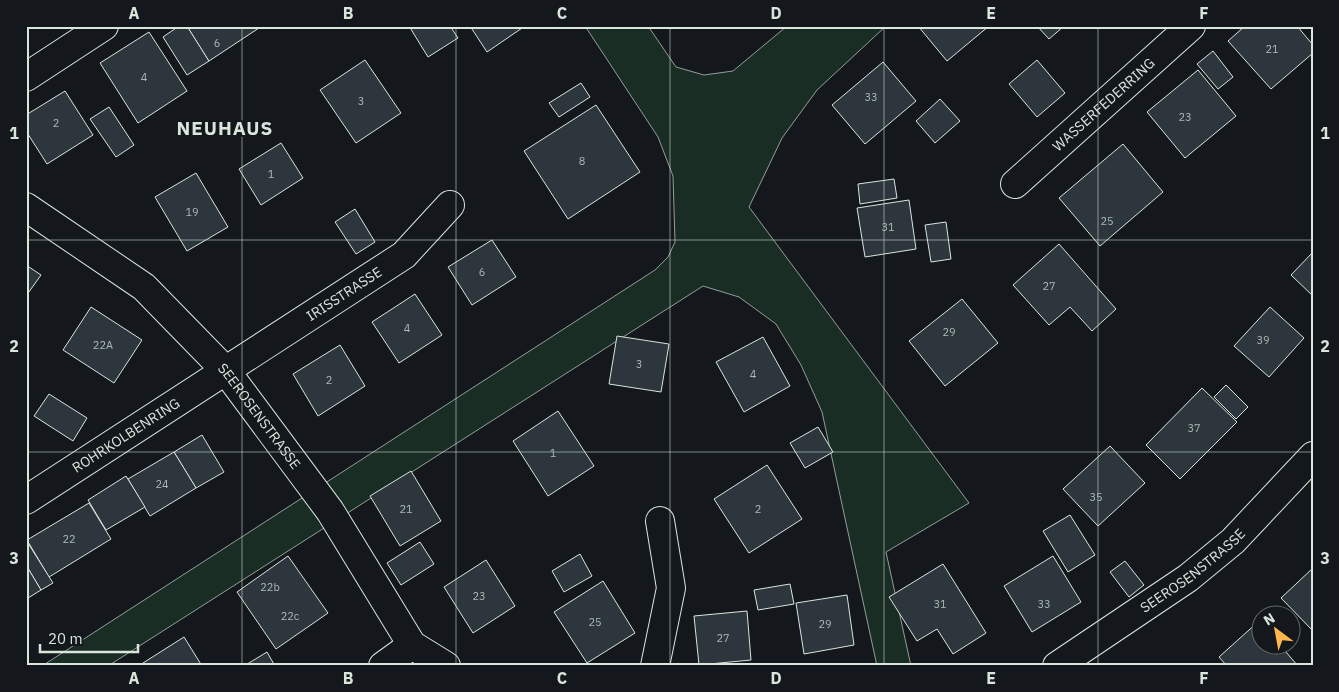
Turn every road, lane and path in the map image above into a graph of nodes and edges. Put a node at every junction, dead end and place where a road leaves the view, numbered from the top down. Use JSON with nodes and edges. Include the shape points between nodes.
{"nodes":[{"id":1,"x":104,"y":26,"type":"edge"},
{"id":2,"x":1191,"y":26,"type":"edge"},
{"id":3,"x":26,"y":78,"type":"edge"},
{"id":4,"x":1015,"y":184,"type":"dead end"},
{"id":5,"x":450,"y":205,"type":"dead end"},
{"id":6,"x":26,"y":207,"type":"edge"},
{"id":7,"x":226,"y":371,"type":"junction"},
{"id":8,"x":1313,"y":456,"type":"edge"},
{"id":9,"x":26,"y":500,"type":"edge"},
{"id":10,"x":660,"y":521,"type":"dead end"},
{"id":11,"x":412,"y":645,"type":"junction"},
{"id":12,"x":383,"y":666,"type":"edge"},
{"id":13,"x":446,"y":666,"type":"edge"},
{"id":14,"x":656,"y":666,"type":"edge"},
{"id":15,"x":1057,"y":666,"type":"edge"}],
"edges":[{"from":1,"to":3,"type":"street"},
{"from":2,"to":4,"type":"street","name":"WASSERFEDERRING"},
{"from":5,"to":7,"type":"street","name":"IRISSTRASSE","via":[[404,255]]},
{"from":6,"to":7,"type":"street","name":"SEEROSENSTRASSE","via":[[144,287]]},
{"from":7,"to":9,"type":"street","name":"ROHRKOLBENRING"},
{"from":7,"to":11,"type":"street","name":"SEEROSENSTRASSE","via":[[330,511]]},
{"from":8,"to":15,"type":"street","name":"SEEROSENSTRASSE","via":[[1233,541],[1188,578]]},
{"from":10,"to":14,"type":"street","via":[[671,588]]},
{"from":11,"to":12,"type":"street"},
{"from":11,"to":13,"type":"street","name":"SEEROSENSTRASSE"}]}
